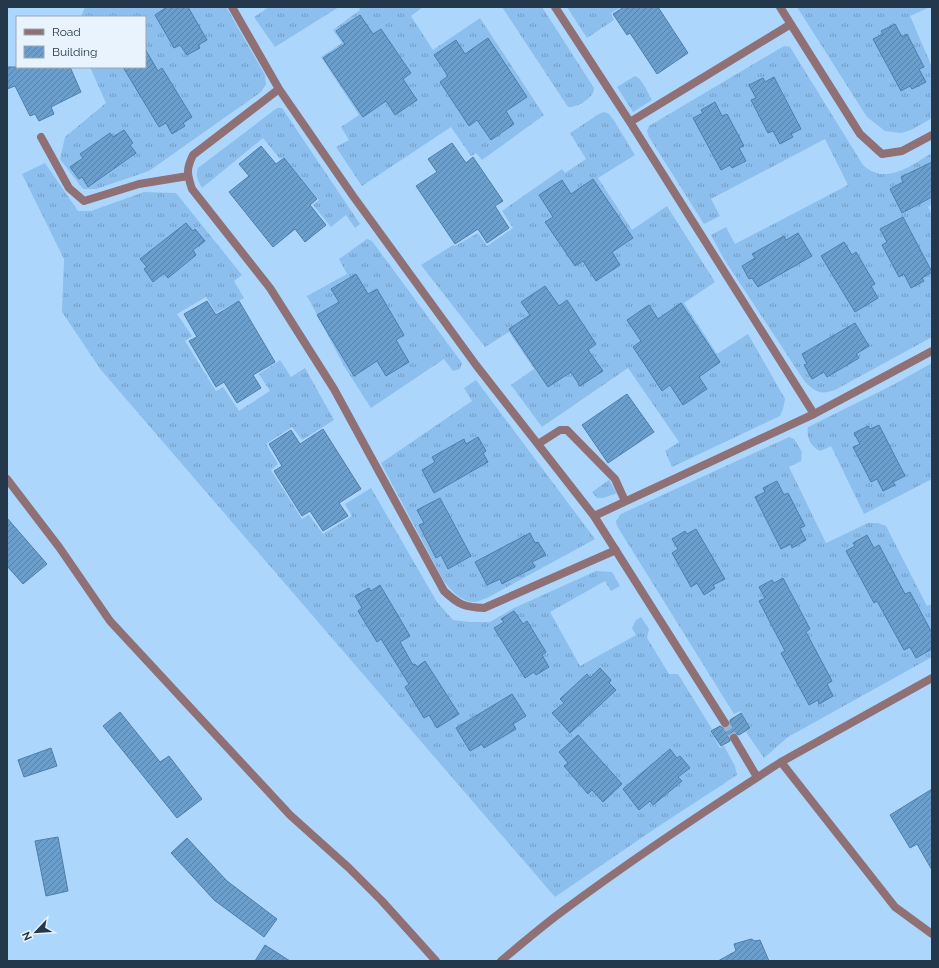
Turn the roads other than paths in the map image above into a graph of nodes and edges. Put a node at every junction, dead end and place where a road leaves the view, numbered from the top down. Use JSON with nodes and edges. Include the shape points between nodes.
{"nodes":[{"id":1,"x":232,"y":7,"type":"edge"},
{"id":2,"x":555,"y":7,"type":"edge"},
{"id":3,"x":780,"y":7,"type":"edge"},
{"id":4,"x":791,"y":24,"type":"junction"},
{"id":5,"x":279,"y":89,"type":"junction"},
{"id":6,"x":630,"y":122,"type":"junction"},
{"id":7,"x":932,"y":135,"type":"edge"},
{"id":8,"x":42,"y":136,"type":"dead end"},
{"id":9,"x":188,"y":176,"type":"junction"},
{"id":10,"x":932,"y":351,"type":"edge"},
{"id":11,"x":814,"y":414,"type":"junction"},
{"id":12,"x":538,"y":444,"type":"junction"},
{"id":13,"x":7,"y":479,"type":"edge"},
{"id":14,"x":625,"y":501,"type":"junction"},
{"id":15,"x":594,"y":516,"type":"junction"},
{"id":16,"x":616,"y":550,"type":"junction"},
{"id":17,"x":932,"y":678,"type":"edge"},
{"id":18,"x":725,"y":723,"type":"tunnel mouth"},
{"id":19,"x":734,"y":738,"type":"tunnel mouth"},
{"id":20,"x":781,"y":762,"type":"junction"},
{"id":21,"x":757,"y":777,"type":"junction"},
{"id":22,"x":932,"y":934,"type":"edge"},
{"id":23,"x":436,"y":961,"type":"edge"},
{"id":24,"x":501,"y":961,"type":"edge"}],
"edges":[{"from":1,"to":5,"type":"street"},
{"from":2,"to":6,"type":"street"},
{"from":3,"to":4,"type":"street"},
{"from":4,"to":6,"type":"street"},
{"from":4,"to":7,"type":"street","via":[[860,134],[882,154],[902,151]]},
{"from":5,"to":9,"type":"street","via":[[193,154],[188,165]]},
{"from":5,"to":12,"type":"street","via":[[476,365]]},
{"from":6,"to":11,"type":"street"},
{"from":8,"to":9,"type":"street","via":[[69,188],[84,201],[139,184]]},
{"from":9,"to":16,"type":"street","via":[[192,189],[270,288],[330,383],[444,591],[456,602],[468,607],[484,608]]},
{"from":10,"to":11,"type":"street"},
{"from":11,"to":14,"type":"street"},
{"from":12,"to":14,"type":"street","via":[[560,430],[567,430],[615,479]]},
{"from":12,"to":15,"type":"street"},
{"from":13,"to":23,"type":"street","via":[[59,547],[110,621],[290,815],[355,874]]},
{"from":14,"to":15,"type":"street"},
{"from":15,"to":16,"type":"street"},
{"from":16,"to":18,"type":"street"},
{"from":17,"to":20,"type":"street"},
{"from":19,"to":21,"type":"street"},
{"from":20,"to":21,"type":"street"},
{"from":20,"to":22,"type":"street","via":[[895,907]]},
{"from":21,"to":24,"type":"street","via":[[634,860],[559,914]]}]}
